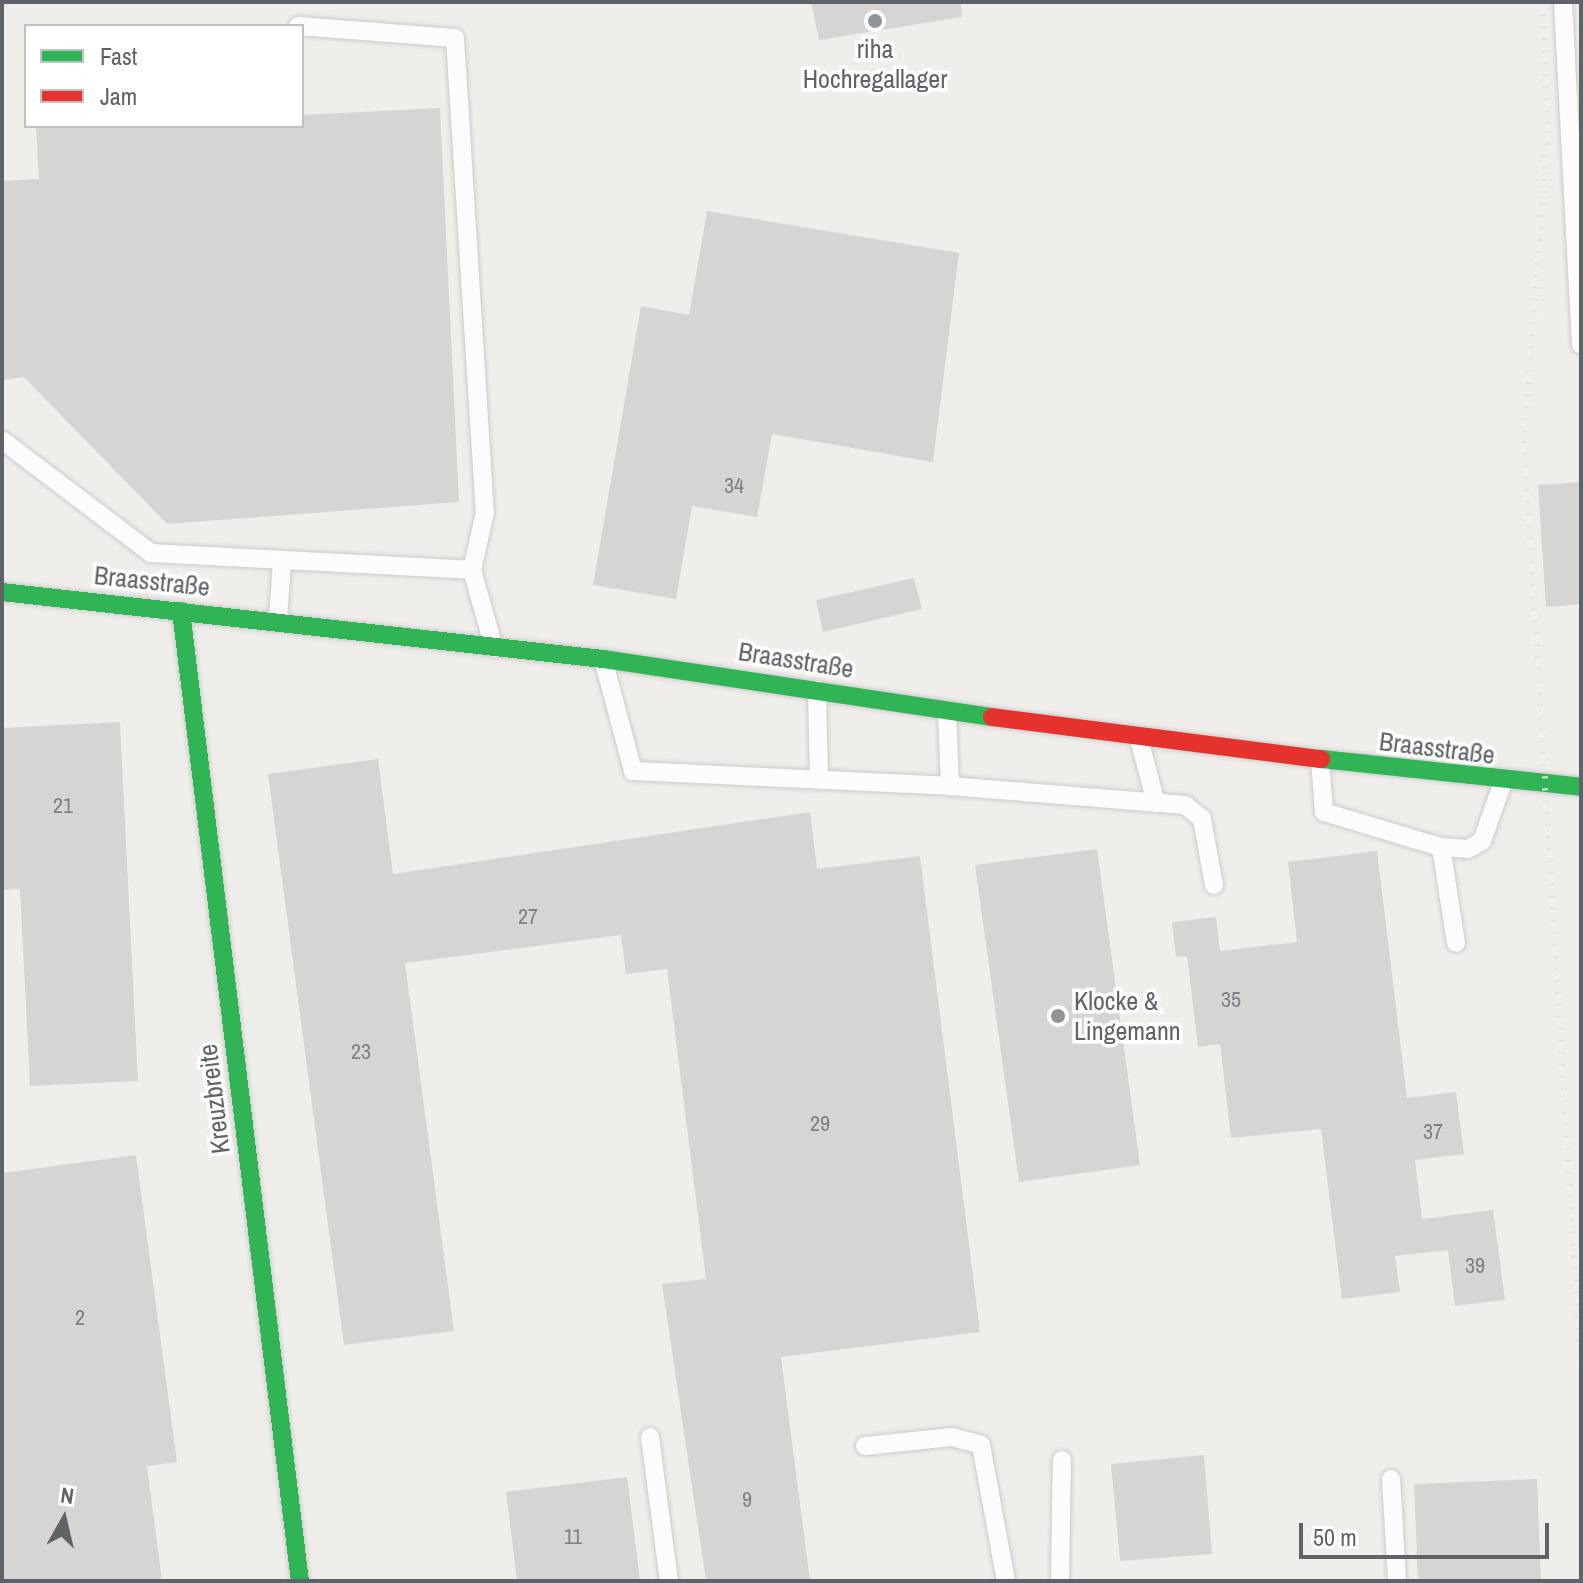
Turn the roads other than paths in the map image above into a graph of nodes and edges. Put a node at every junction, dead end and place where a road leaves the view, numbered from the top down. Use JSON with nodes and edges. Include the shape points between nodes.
{"nodes":[{"id":1,"x":1563,"y":2,"type":"edge"},
{"id":2,"x":304,"y":26,"type":"edge"},
{"id":3,"x":1574,"y":98,"type":"edge"},
{"id":4,"x":1581,"y":345,"type":"edge"},
{"id":5,"x":2,"y":440,"type":"edge"},
{"id":6,"x":282,"y":561,"type":"junction"},
{"id":7,"x":472,"y":570,"type":"junction"},
{"id":8,"x":2,"y":592,"type":"edge"},
{"id":9,"x":181,"y":611,"type":"junction"},
{"id":10,"x":278,"y":620,"type":"junction"},
{"id":11,"x":494,"y":648,"type":"junction"},
{"id":12,"x":603,"y":659,"type":"junction"},
{"id":13,"x":816,"y":687,"type":"junction"},
{"id":14,"x":947,"y":712,"type":"junction"},
{"id":15,"x":1139,"y":739,"type":"junction"},
{"id":16,"x":1320,"y":760,"type":"junction"},
{"id":17,"x":819,"y":775,"type":"junction"},
{"id":18,"x":1503,"y":782,"type":"junction"},
{"id":19,"x":950,"y":786,"type":"junction"},
{"id":20,"x":1581,"y":787,"type":"edge"},
{"id":21,"x":1156,"y":803,"type":"junction"},
{"id":22,"x":1441,"y":847,"type":"junction"},
{"id":23,"x":1214,"y":885,"type":"dead end"},
{"id":24,"x":1456,"y":943,"type":"dead end"},
{"id":25,"x":650,"y":1437,"type":"dead end"},
{"id":26,"x":865,"y":1446,"type":"dead end"},
{"id":27,"x":1062,"y":1460,"type":"dead end"},
{"id":28,"x":1391,"y":1479,"type":"dead end"},
{"id":29,"x":300,"y":1581,"type":"edge"},
{"id":30,"x":669,"y":1581,"type":"edge"},
{"id":31,"x":1006,"y":1581,"type":"edge"},
{"id":32,"x":1060,"y":1581,"type":"edge"},
{"id":33,"x":1397,"y":1581,"type":"edge"}],
"edges":[{"from":1,"to":3,"type":"lane"},
{"from":2,"to":7,"type":"lane","via":[[455,38],[485,512]]},
{"from":3,"to":4,"type":"lane"},
{"from":5,"to":6,"type":"lane","via":[[151,553]]},
{"from":6,"to":7,"type":"lane"},
{"from":6,"to":10,"type":"lane"},
{"from":7,"to":11,"type":"lane"},
{"from":8,"to":9,"type":"street","name":"Braasstraße"},
{"from":9,"to":10,"type":"street","name":"Braasstraße"},
{"from":9,"to":29,"type":"street","name":"Kreuzbreite"},
{"from":10,"to":11,"type":"street","name":"Braasstraße"},
{"from":11,"to":12,"type":"street","name":"Braasstraße"},
{"from":12,"to":13,"type":"street","name":"Braasstraße"},
{"from":12,"to":17,"type":"lane","via":[[633,771]]},
{"from":13,"to":14,"type":"street","name":"Braasstraße"},
{"from":13,"to":17,"type":"lane"},
{"from":14,"to":15,"type":"street","name":"Braasstraße"},
{"from":14,"to":19,"type":"lane"},
{"from":15,"to":16,"type":"street","name":"Braasstraße"},
{"from":15,"to":21,"type":"lane"},
{"from":16,"to":18,"type":"street","name":"Braasstraße"},
{"from":16,"to":22,"type":"lane","via":[[1324,812]]},
{"from":17,"to":19,"type":"lane"},
{"from":18,"to":20,"type":"street","name":"Braasstraße"},
{"from":18,"to":22,"type":"lane","via":[[1482,841],[1468,849]]},
{"from":19,"to":21,"type":"lane"},
{"from":21,"to":23,"type":"lane","via":[[1185,805],[1202,819]]},
{"from":22,"to":24,"type":"lane"},
{"from":25,"to":30,"type":"lane"},
{"from":26,"to":31,"type":"lane","via":[[952,1437],[981,1445]]},
{"from":27,"to":32,"type":"lane"},
{"from":28,"to":33,"type":"lane"}]}
